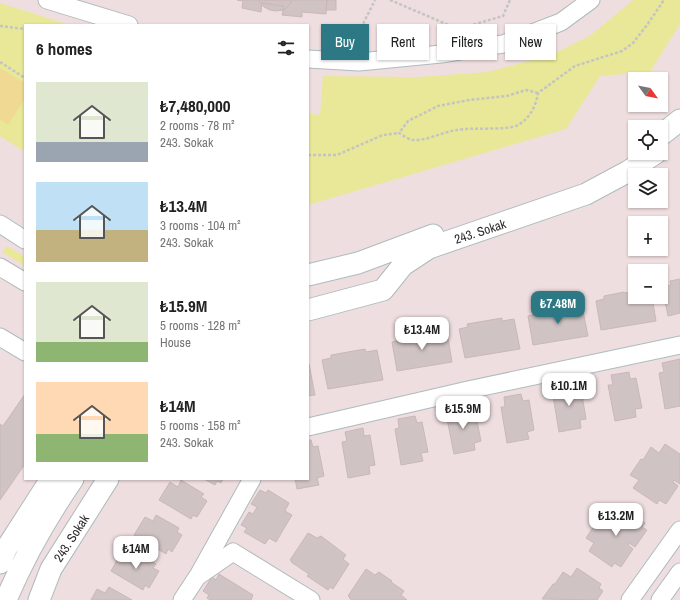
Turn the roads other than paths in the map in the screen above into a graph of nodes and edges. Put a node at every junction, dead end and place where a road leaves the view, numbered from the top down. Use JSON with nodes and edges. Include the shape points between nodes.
{"nodes":[{"id":1,"x":47,"y":0,"type":"edge"},
{"id":2,"x":592,"y":0,"type":"edge"},
{"id":3,"x":126,"y":24,"type":"edge"},
{"id":4,"x":309,"y":59,"type":"edge"},
{"id":5,"x":680,"y":120,"type":"edge"},
{"id":6,"x":668,"y":129,"type":"edge"},
{"id":7,"x":680,"y":137,"type":"edge"},
{"id":8,"x":668,"y":145,"type":"edge"},
{"id":9,"x":628,"y":157,"type":"edge"},
{"id":10,"x":646,"y":160,"type":"edge"},
{"id":11,"x":0,"y":224,"type":"edge"},
{"id":12,"x":13,"y":237,"type":"edge"},
{"id":13,"x":0,"y":267,"type":"edge"},
{"id":14,"x":309,"y":275,"type":"edge"},
{"id":15,"x":24,"y":281,"type":"edge"},
{"id":16,"x":309,"y":310,"type":"edge"},
{"id":17,"x":0,"y":336,"type":"edge"},
{"id":18,"x":680,"y":345,"type":"edge"},
{"id":19,"x":24,"y":351,"type":"edge"},
{"id":20,"x":309,"y":427,"type":"edge"},
{"id":21,"x":51,"y":480,"type":"edge"},
{"id":22,"x":72,"y":480,"type":"edge"},
{"id":23,"x":107,"y":480,"type":"edge"},
{"id":24,"x":251,"y":480,"type":"edge"},
{"id":25,"x":226,"y":527,"type":"junction"},
{"id":26,"x":680,"y":530,"type":"edge"},
{"id":27,"x":233,"y":552,"type":"junction"},
{"id":28,"x":0,"y":562,"type":"edge"},
{"id":29,"x":680,"y":572,"type":"edge"},
{"id":30,"x":197,"y":577,"type":"junction"},
{"id":31,"x":6,"y":600,"type":"edge"},
{"id":32,"x":40,"y":600,"type":"edge"},
{"id":33,"x":182,"y":600,"type":"edge"},
{"id":34,"x":311,"y":600,"type":"edge"},
{"id":35,"x":630,"y":600,"type":"edge"},
{"id":36,"x":660,"y":600,"type":"edge"}],
"edges":[{"from":1,"to":3,"type":"street"},
{"from":2,"to":4,"type":"street","via":[[561,22],[503,44],[441,54],[359,62]]},
{"from":5,"to":6,"type":"street"},
{"from":7,"to":8,"type":"street"},
{"from":9,"to":14,"type":"street","name":"243. Sokak","via":[[584,181],[358,263]]},
{"from":10,"to":16,"type":"street","name":"243. Sokak","via":[[586,194],[429,248],[403,265],[383,290]]},
{"from":11,"to":12,"type":"street"},
{"from":13,"to":15,"type":"street"},
{"from":17,"to":19,"type":"street"},
{"from":18,"to":20,"type":"street"},
{"from":21,"to":28,"type":"street"},
{"from":22,"to":31,"type":"street","via":[[56,503],[19,569]]},
{"from":23,"to":32,"type":"street","name":"243. Sokak","via":[[51,569]]},
{"from":24,"to":25,"type":"street"},
{"from":25,"to":27,"type":"street"},
{"from":25,"to":30,"type":"street"},
{"from":26,"to":35,"type":"street"},
{"from":27,"to":30,"type":"street"},
{"from":27,"to":34,"type":"street"},
{"from":29,"to":36,"type":"street"},
{"from":30,"to":33,"type":"street"}]}
